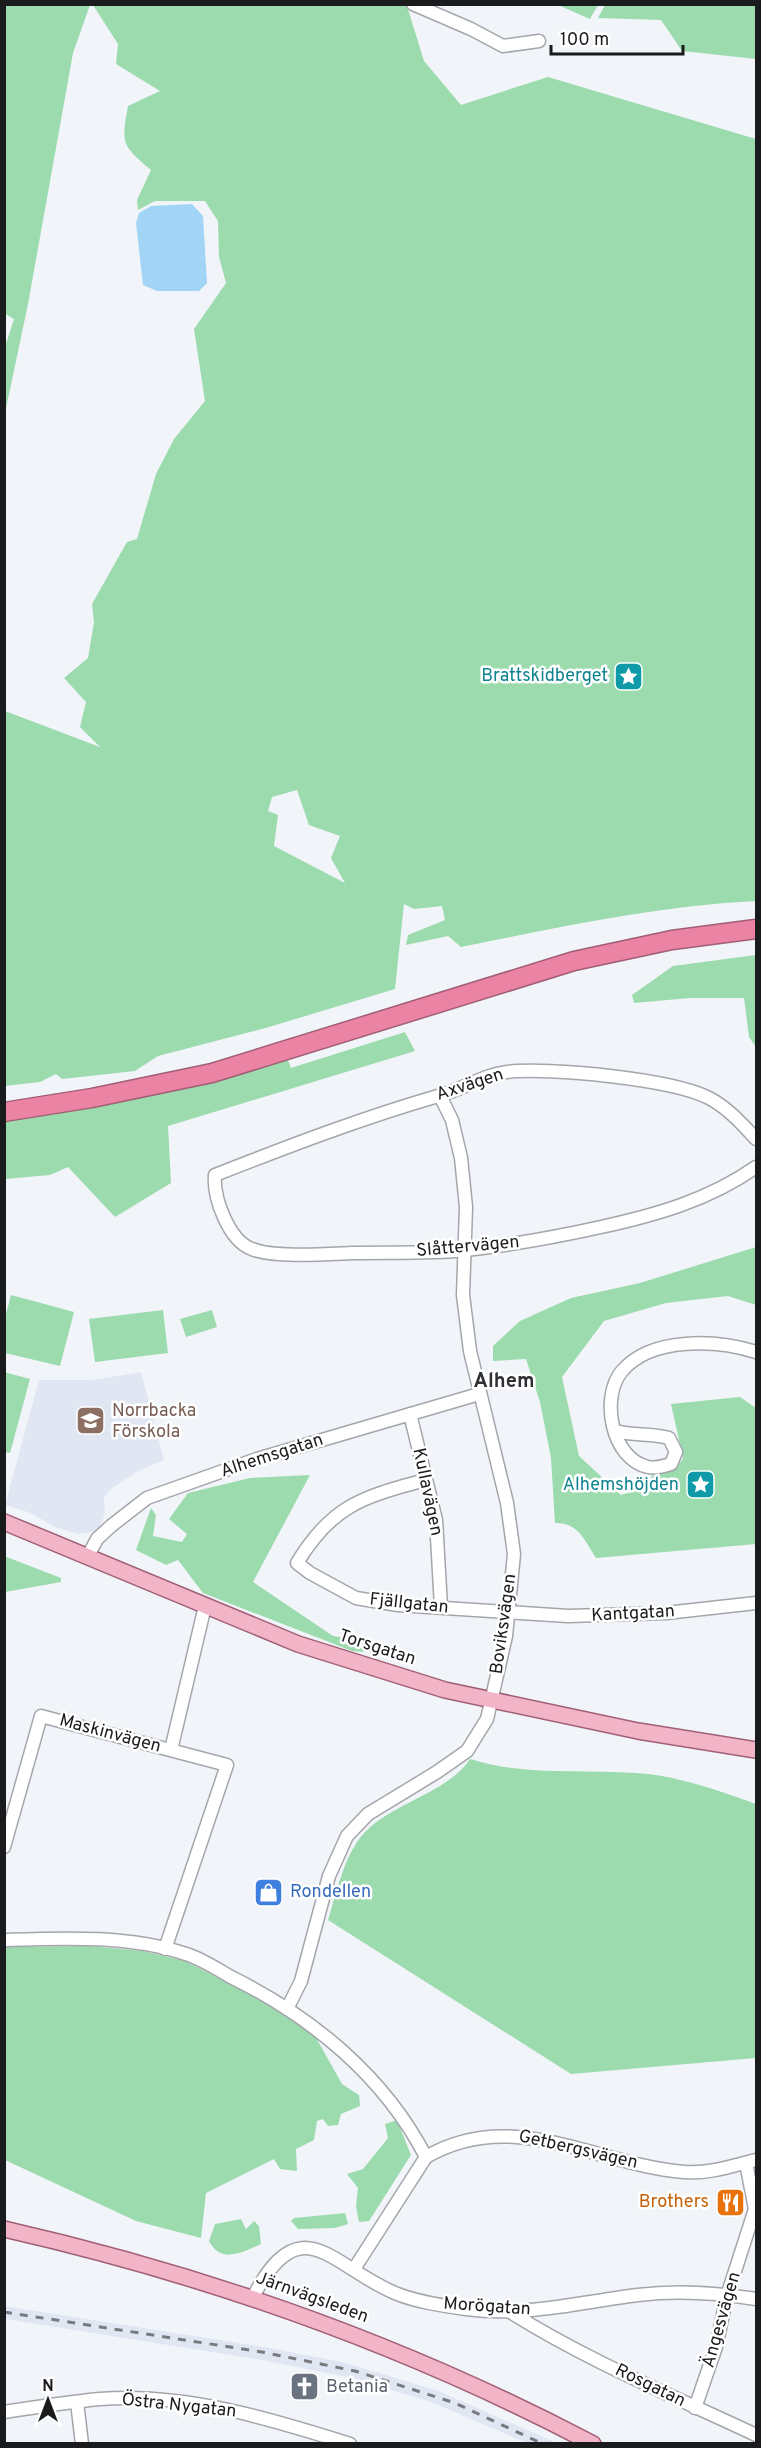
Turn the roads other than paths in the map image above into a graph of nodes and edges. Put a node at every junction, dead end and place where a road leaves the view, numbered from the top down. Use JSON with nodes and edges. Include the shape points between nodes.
{"nodes":[{"id":1,"x":413,"y":4,"type":"edge"},
{"id":2,"x":538,"y":41,"type":"dead end"},
{"id":3,"x":756,"y":921,"type":"edge"},
{"id":4,"x":756,"y":930,"type":"edge"},
{"id":5,"x":440,"y":1096,"type":"junction"},
{"id":6,"x":4,"y":1102,"type":"edge"},
{"id":7,"x":4,"y":1112,"type":"edge"},
{"id":8,"x":756,"y":1139,"type":"edge"},
{"id":9,"x":756,"y":1167,"type":"edge"},
{"id":10,"x":215,"y":1175,"type":"joint"},
{"id":11,"x":463,"y":1250,"type":"junction"},
{"id":12,"x":756,"y":1352,"type":"edge"},
{"id":13,"x":479,"y":1394,"type":"junction"},
{"id":14,"x":410,"y":1414,"type":"junction"},
{"id":15,"x":615,"y":1431,"type":"junction"},
{"id":16,"x":425,"y":1480,"type":"junction"},
{"id":17,"x":4,"y":1522,"type":"edge"},
{"id":18,"x":88,"y":1556,"type":"junction"},
{"id":19,"x":756,"y":1602,"type":"edge"},
{"id":20,"x":205,"y":1606,"type":"junction"},
{"id":21,"x":441,"y":1607,"type":"junction"},
{"id":22,"x":509,"y":1614,"type":"junction"},
{"id":23,"x":492,"y":1700,"type":"junction"},
{"id":24,"x":171,"y":1750,"type":"junction"},
{"id":25,"x":756,"y":1750,"type":"edge"},
{"id":26,"x":4,"y":1847,"type":"edge"},
{"id":27,"x":4,"y":1940,"type":"edge"},
{"id":28,"x":165,"y":1949,"type":"junction"},
{"id":29,"x":287,"y":2009,"type":"junction"},
{"id":30,"x":426,"y":2157,"type":"junction"},
{"id":31,"x":751,"y":2162,"type":"edge"},
{"id":32,"x":4,"y":2229,"type":"edge"},
{"id":33,"x":354,"y":2269,"type":"junction"},
{"id":34,"x":727,"y":2296,"type":"junction"},
{"id":35,"x":253,"y":2297,"type":"junction"},
{"id":36,"x":756,"y":2299,"type":"edge"},
{"id":37,"x":509,"y":2311,"type":"junction"},
{"id":38,"x":538,"y":2311,"type":"junction"},
{"id":39,"x":545,"y":2334,"type":"junction"},
{"id":40,"x":77,"y":2402,"type":"junction"},
{"id":41,"x":695,"y":2408,"type":"junction"},
{"id":42,"x":4,"y":2412,"type":"edge"},
{"id":43,"x":756,"y":2435,"type":"edge"},
{"id":44,"x":82,"y":2444,"type":"edge"},
{"id":45,"x":350,"y":2444,"type":"edge"},
{"id":46,"x":592,"y":2444,"type":"edge"}],
"edges":[{"from":1,"to":2,"type":"street","via":[[503,46]]},
{"from":3,"to":6,"type":"highway","via":[[666,933],[568,954],[204,1066],[97,1090]]},
{"from":4,"to":7,"type":"highway","via":[[672,940],[574,961],[212,1073]]},
{"from":5,"to":8,"type":"street","name":"Axvägen","via":[[506,1072],[579,1074],[653,1083],[707,1097],[724,1107]]},
{"from":5,"to":10,"type":"street","name":"Axvägen"},
{"from":5,"to":11,"type":"street","name":"Boviksvägen","via":[[452,1120],[461,1158],[466,1207]]},
{"from":9,"to":11,"type":"street","name":"Slåttervägen","via":[[730,1186],[661,1212],[548,1239]]},
{"from":10,"to":11,"type":"street","name":"Slåttervägen","via":[[214,1186],[229,1225],[237,1240],[251,1249],[341,1253]]},
{"from":11,"to":13,"type":"street","name":"Boviksvägen","via":[[466,1326]]},
{"from":12,"to":15,"type":"street","via":[[729,1345],[671,1346],[636,1360],[622,1372],[612,1389]]},
{"from":13,"to":14,"type":"street","name":"Alhemsgatan"},
{"from":13,"to":22,"type":"street","name":"Boviksvägen","via":[[507,1503],[514,1554]]},
{"from":14,"to":16,"type":"street","name":"Kullavägen"},
{"from":14,"to":18,"type":"street","name":"Alhemsgatan","via":[[257,1459],[147,1498],[97,1539]]},
{"from":15,"to":15,"type":"street","via":[[636,1462],[648,1467],[671,1464],[676,1452],[669,1438]]},
{"from":16,"to":21,"type":"street","name":"Kullavägen","via":[[436,1520]]},
{"from":16,"to":21,"type":"street","name":"Fjällgatan","via":[[350,1505],[312,1538],[297,1563],[356,1598]]},
{"from":17,"to":18,"type":"main road","name":"Torsgatan"},
{"from":18,"to":20,"type":"main road","name":"Torsgatan"},
{"from":19,"to":22,"type":"street","name":"Kantgatan","via":[[636,1615]]},
{"from":20,"to":23,"type":"main road","name":"Torsgatan","via":[[298,1644],[445,1690]]},
{"from":20,"to":24,"type":"street","name":"Maskinvägen"},
{"from":21,"to":22,"type":"street","name":"Fjällgatan"},
{"from":22,"to":23,"type":"street","name":"Boviksvägen"},
{"from":23,"to":25,"type":"main road","name":"Torsgatan","via":[[638,1731]]},
{"from":23,"to":29,"type":"street","name":"Boviksvägen","via":[[487,1719],[467,1751],[368,1814],[347,1836],[329,1876],[301,1981]]},
{"from":24,"to":26,"type":"street","name":"Maskinvägen","via":[[41,1716]]},
{"from":24,"to":28,"type":"street","name":"Maskinvägen","via":[[227,1765]]},
{"from":27,"to":28,"type":"street","via":[[91,1939]]},
{"from":28,"to":29,"type":"street","via":[[187,1954]]},
{"from":29,"to":30,"type":"street","via":[[318,2029],[369,2076],[409,2124]]},
{"from":30,"to":31,"type":"street","name":"Getbergsvägen","via":[[442,2147],[474,2138],[507,2135],[682,2172],[702,2173]]},
{"from":30,"to":33,"type":"street"},
{"from":31,"to":34,"type":"street","name":"Ängesvägen","via":[[755,2209]]},
{"from":32,"to":35,"type":"main road","name":"Järnvägsleden","via":[[144,2263]]},
{"from":33,"to":35,"type":"street","name":"Morögatan","via":[[322,2252],[292,2249],[276,2261]]},
{"from":33,"to":37,"type":"street","name":"Morögatan","via":[[397,2294],[467,2309]]},
{"from":34,"to":36,"type":"street","name":"Morögatan"},
{"from":34,"to":38,"type":"street","name":"Morögatan","via":[[642,2295]]},
{"from":34,"to":41,"type":"street","name":"Ängesvägen","via":[[716,2347]]},
{"from":35,"to":46,"type":"main road","name":"Järnvägsleden","via":[[401,2353]]},
{"from":37,"to":38,"type":"street","name":"Morögatan"},
{"from":37,"to":39,"type":"street","name":"Rosgatan"},
{"from":38,"to":39,"type":"street"},
{"from":39,"to":41,"type":"street","name":"Rosgatan"},
{"from":40,"to":42,"type":"street","name":"Östra Nygatan"},
{"from":40,"to":44,"type":"street"},
{"from":40,"to":45,"type":"street","name":"Östra Nygatan","via":[[141,2399],[236,2410]]},
{"from":41,"to":43,"type":"street","name":"Rosgatan"}]}
